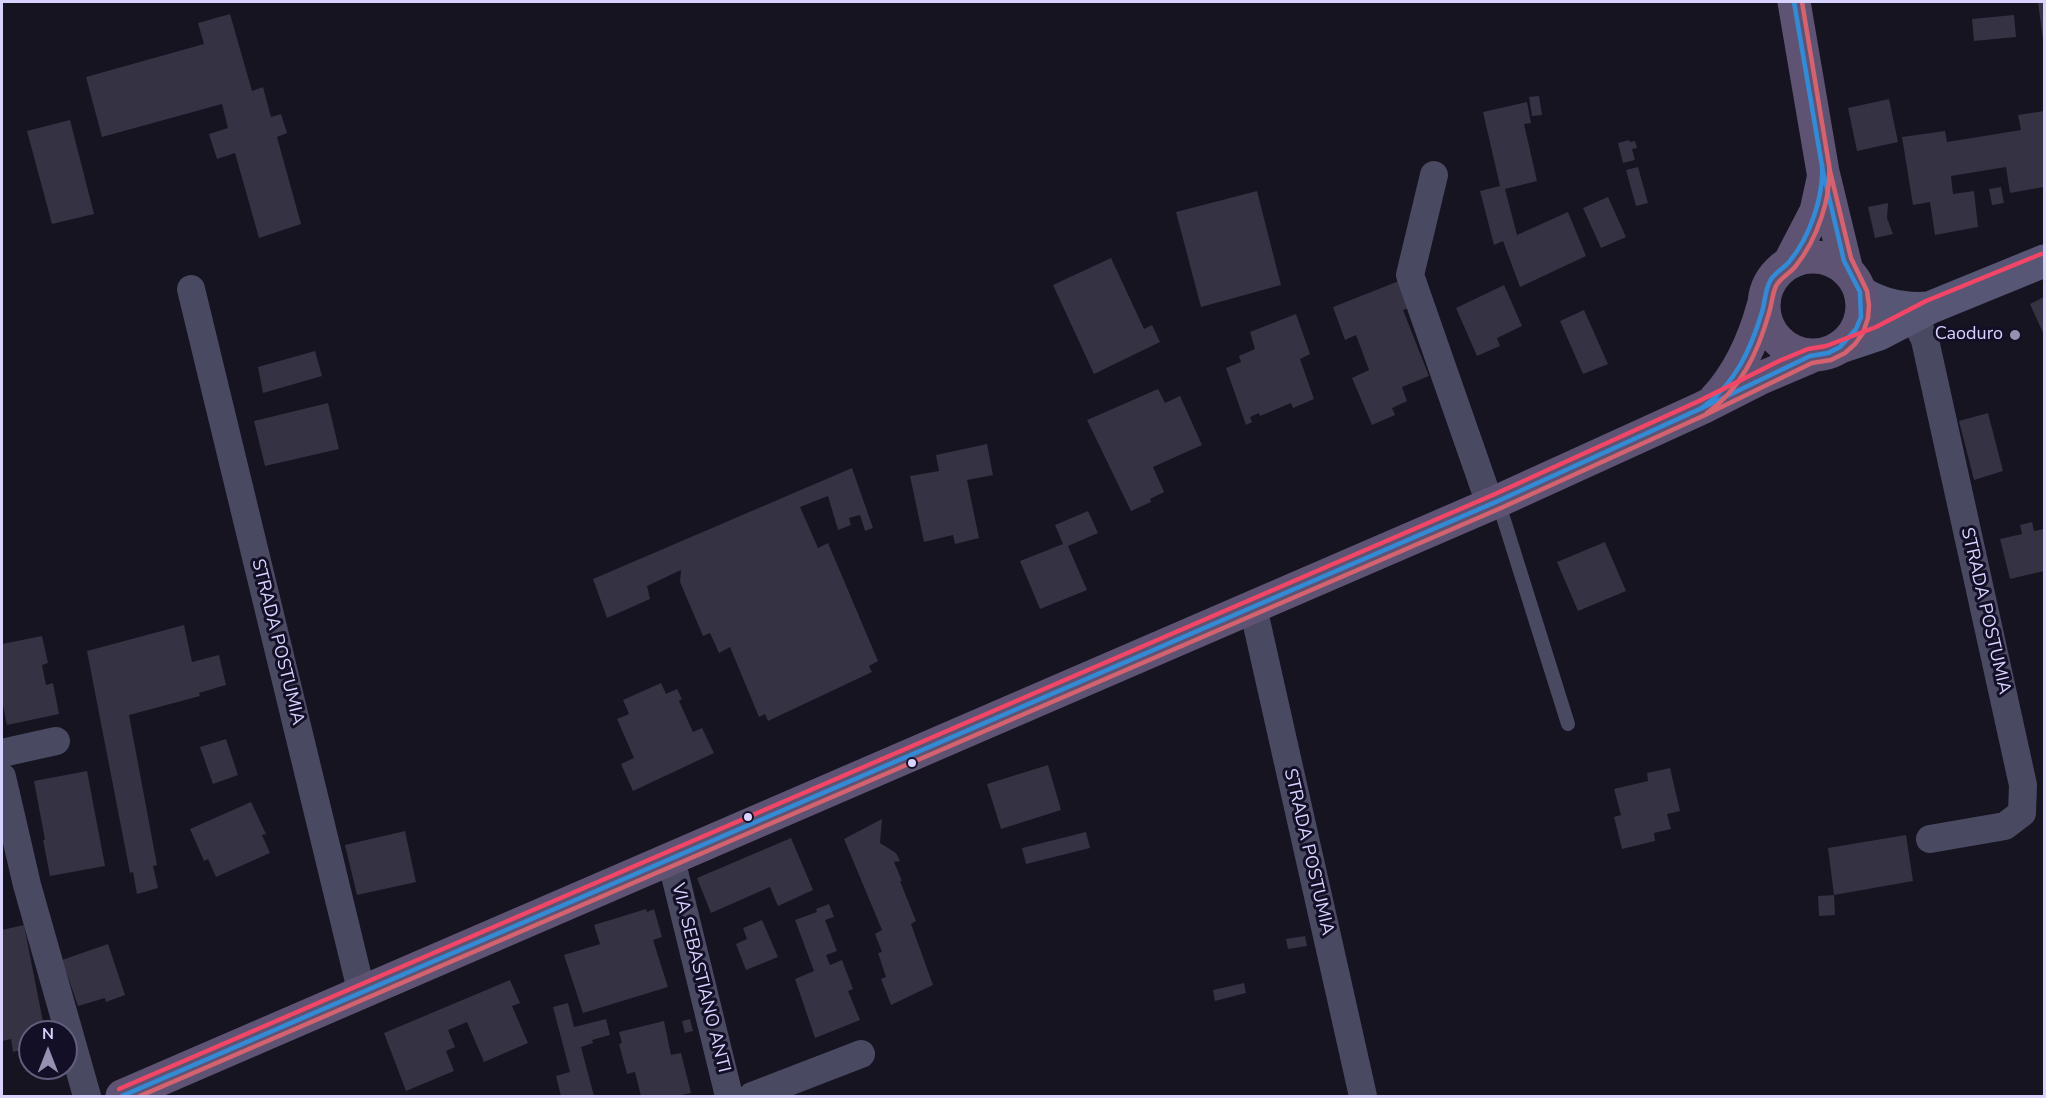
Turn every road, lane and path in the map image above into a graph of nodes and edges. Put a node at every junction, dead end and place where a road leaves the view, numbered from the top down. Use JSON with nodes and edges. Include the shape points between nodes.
{"nodes":[{"id":1,"x":1794,"y":2,"type":"edge"},
{"id":2,"x":1823,"y":172,"type":"junction"},
{"id":3,"x":1434,"y":175,"type":"dead end"},
{"id":4,"x":2044,"y":261,"type":"edge"},
{"id":5,"x":1789,"y":262,"type":"junction"},
{"id":6,"x":1854,"y":281,"type":"junction"},
{"id":7,"x":191,"y":289,"type":"dead end"},
{"id":8,"x":1763,"y":306,"type":"junction"},
{"id":9,"x":1922,"y":312,"type":"junction"},
{"id":10,"x":1827,"y":351,"type":"junction"},
{"id":11,"x":1712,"y":402,"type":"junction"},
{"id":12,"x":1494,"y":503,"type":"junction"},
{"id":13,"x":1253,"y":607,"type":"junction"},
{"id":14,"x":1568,"y":724,"type":"dead end"},
{"id":15,"x":56,"y":741,"type":"dead end"},
{"id":16,"x":2,"y":753,"type":"edge"},
{"id":17,"x":2,"y":777,"type":"edge"},
{"id":18,"x":1930,"y":839,"type":"dead end"},
{"id":19,"x":671,"y":859,"type":"junction"},
{"id":20,"x":362,"y":994,"type":"junction"},
{"id":21,"x":861,"y":1054,"type":"dead end"},
{"id":22,"x":87,"y":1096,"type":"edge"},
{"id":23,"x":122,"y":1096,"type":"edge"},
{"id":24,"x":729,"y":1096,"type":"edge"},
{"id":25,"x":752,"y":1096,"type":"edge"},
{"id":26,"x":1363,"y":1096,"type":"edge"}],
"edges":[{"from":1,"to":2,"type":"main road"},
{"from":2,"to":5,"type":"main road","via":[[1816,211]]},
{"from":2,"to":6,"type":"main road"},
{"from":3,"to":12,"type":"street","via":[[1410,275]]},
{"from":4,"to":9,"type":"street"},
{"from":5,"to":6,"type":"main road","via":[[1813,257],[1826,259]]},
{"from":5,"to":8,"type":"main road","via":[[1770,281]]},
{"from":6,"to":9,"type":"street","via":[[1875,300]]},
{"from":6,"to":10,"type":"main road","via":[[1862,305],[1861,317],[1853,334]]},
{"from":7,"to":20,"type":"street","name":"STRADA POSTUMIA"},
{"from":8,"to":10,"type":"main road","via":[[1778,342],[1789,350],[1802,354]]},
{"from":8,"to":11,"type":"main road","via":[[1738,368]]},
{"from":9,"to":10,"type":"street","via":[[1879,334]]},
{"from":9,"to":18,"type":"street","name":"STRADA POSTUMIA","via":[[1924,340],[2023,785],[2022,813],[2005,826]]},
{"from":10,"to":11,"type":"main road"},
{"from":11,"to":12,"type":"main road"},
{"from":12,"to":13,"type":"main road"},
{"from":12,"to":14,"type":"lane"},
{"from":13,"to":19,"type":"main road"},
{"from":13,"to":26,"type":"street","name":"STRADA POSTUMIA"},
{"from":15,"to":16,"type":"street"},
{"from":17,"to":22,"type":"street","via":[[30,896]]},
{"from":19,"to":20,"type":"main road"},
{"from":19,"to":24,"type":"street","name":"VIA SEBASTIANO ANTI"},
{"from":20,"to":23,"type":"main road"},
{"from":21,"to":25,"type":"street"}]}
